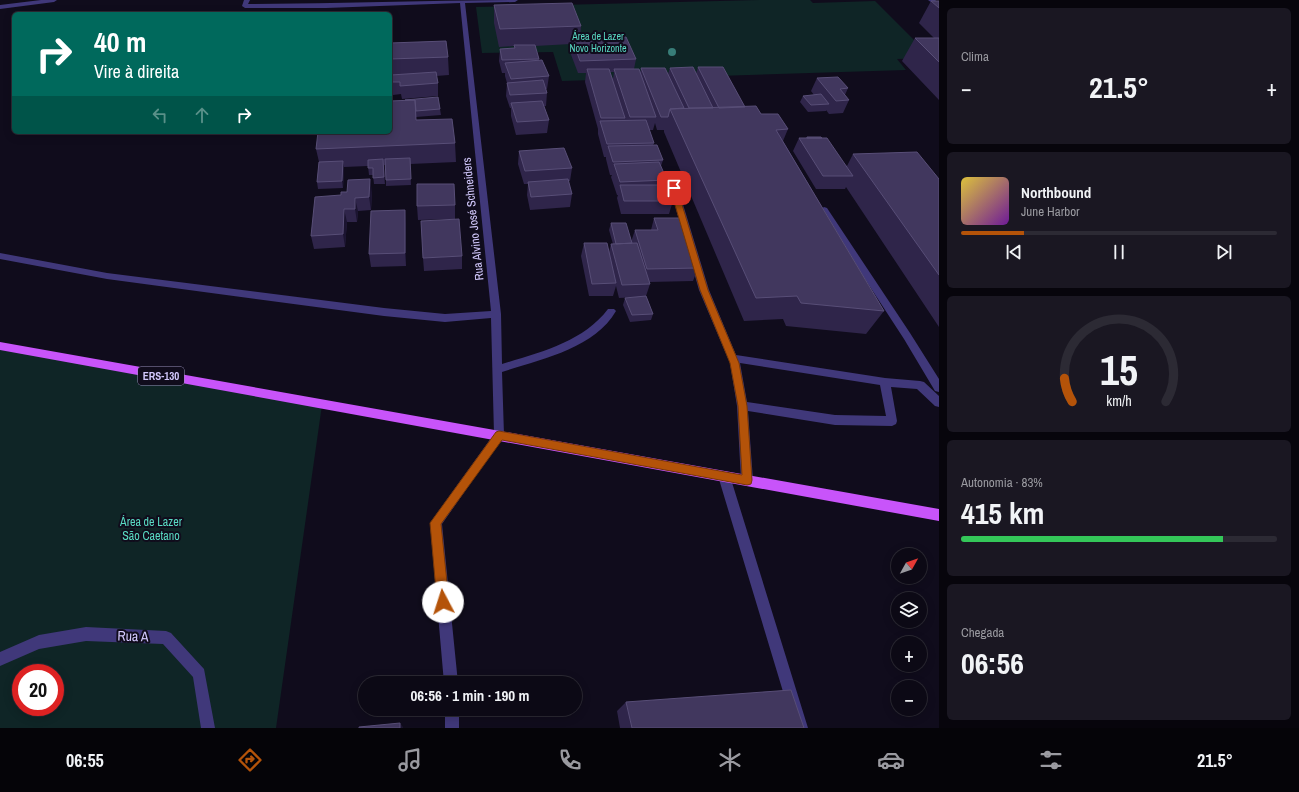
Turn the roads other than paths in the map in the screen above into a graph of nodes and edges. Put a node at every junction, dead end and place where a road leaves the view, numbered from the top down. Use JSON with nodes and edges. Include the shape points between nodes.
{"nodes":[{"id":1,"x":54,"y":0,"type":"edge"},
{"id":2,"x":247,"y":0,"type":"edge"},
{"id":3,"x":515,"y":0,"type":"edge"},
{"id":4,"x":931,"y":0,"type":"edge"},
{"id":5,"x":462,"y":1,"type":"edge"},
{"id":6,"x":939,"y":6,"type":"edge"},
{"id":7,"x":0,"y":7,"type":"edge"},
{"id":8,"x":674,"y":188,"type":"dead end"},
{"id":9,"x":824,"y":210,"type":"edge"},
{"id":10,"x":0,"y":256,"type":"edge"},
{"id":11,"x":611,"y":311,"type":"dead end"},
{"id":12,"x":496,"y":314,"type":"junction"},
{"id":13,"x":0,"y":346,"type":"edge"},
{"id":14,"x":732,"y":358,"type":"junction"},
{"id":15,"x":498,"y":369,"type":"junction"},
{"id":16,"x":885,"y":382,"type":"junction"},
{"id":17,"x":939,"y":388,"type":"edge"},
{"id":18,"x":939,"y":403,"type":"edge"},
{"id":19,"x":742,"y":406,"type":"junction"},
{"id":20,"x":499,"y":435,"type":"junction"},
{"id":21,"x":724,"y":476,"type":"junction"},
{"id":22,"x":747,"y":480,"type":"junction"},
{"id":23,"x":939,"y":516,"type":"edge"},
{"id":24,"x":0,"y":659,"type":"edge"},
{"id":25,"x":450,"y":676,"type":"edge"},
{"id":26,"x":452,"y":716,"type":"edge"},
{"id":27,"x":208,"y":728,"type":"edge"},
{"id":28,"x":452,"y":728,"type":"edge"},
{"id":29,"x":801,"y":728,"type":"edge"}],
"edges":[{"from":1,"to":7,"type":"street"},
{"from":2,"to":5,"type":"street","via":[[245,6]]},
{"from":3,"to":5,"type":"street"},
{"from":4,"to":6,"type":"street"},
{"from":5,"to":12,"type":"street","name":"Rua Alvino José Schneiders"},
{"from":8,"to":14,"type":"street","via":[[704,290]]},
{"from":9,"to":17,"type":"street"},
{"from":10,"to":12,"type":"street","via":[[107,276],[384,312],[445,318]]},
{"from":11,"to":15,"type":"street","via":[[607,320],[568,346]]},
{"from":12,"to":15,"type":"street","name":"Rua Alvino José Schneiders"},
{"from":13,"to":20,"type":"main road","number":"ERS-130"},
{"from":14,"to":16,"type":"street"},
{"from":14,"to":19,"type":"street"},
{"from":15,"to":20,"type":"street","name":"Rua Alvino José Schneiders"},
{"from":16,"to":18,"type":"street","via":[[920,386]]},
{"from":16,"to":19,"type":"street","via":[[892,421],[835,420]]},
{"from":19,"to":22,"type":"street"},
{"from":20,"to":21,"type":"main road","number":"ERS-130"},
{"from":20,"to":25,"type":"street","via":[[436,523]]},
{"from":21,"to":22,"type":"main road","number":"ERS-130"},
{"from":21,"to":29,"type":"street"},
{"from":22,"to":23,"type":"main road","number":"ERS-130"},
{"from":24,"to":27,"type":"street","name":"Rua A","via":[[39,642],[86,634],[166,638],[199,674]]},
{"from":26,"to":28,"type":"street"}]}
